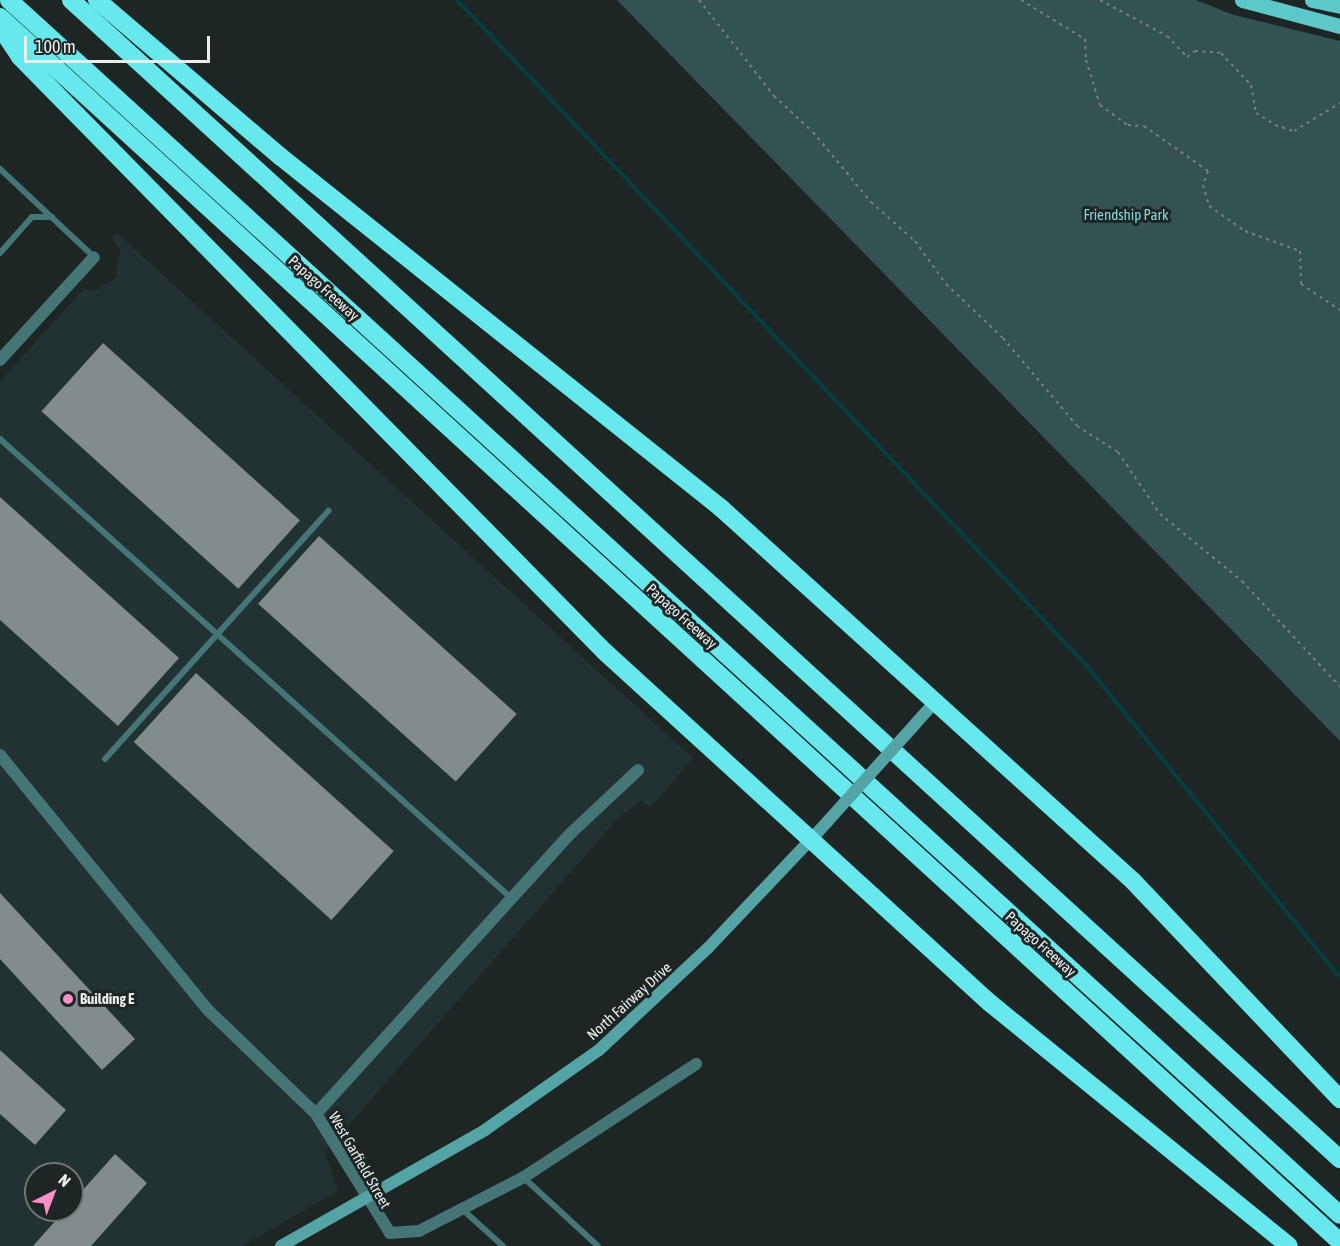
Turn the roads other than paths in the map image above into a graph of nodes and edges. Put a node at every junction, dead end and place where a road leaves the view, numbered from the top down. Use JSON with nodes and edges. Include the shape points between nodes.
{"nodes":[{"id":1,"x":9,"y":0,"type":"edge"},
{"id":2,"x":71,"y":0,"type":"edge"},
{"id":3,"x":97,"y":0,"type":"edge"},
{"id":4,"x":1242,"y":0,"type":"edge"},
{"id":5,"x":1312,"y":0,"type":"edge"},
{"id":6,"x":1340,"y":6,"type":"edge"},
{"id":7,"x":0,"y":17,"type":"edge"},
{"id":8,"x":1340,"y":26,"type":"edge"},
{"id":9,"x":0,"y":27,"type":"edge"},
{"id":10,"x":0,"y":169,"type":"edge"},
{"id":11,"x":52,"y":217,"type":"junction"},
{"id":12,"x":0,"y":253,"type":"edge"},
{"id":13,"x":94,"y":257,"type":"joint"},
{"id":14,"x":0,"y":360,"type":"edge"},
{"id":15,"x":0,"y":439,"type":"edge"},
{"id":16,"x":328,"y":511,"type":"dead end"},
{"id":17,"x":217,"y":633,"type":"junction"},
{"id":18,"x":935,"y":702,"type":"junction"},
{"id":19,"x":0,"y":755,"type":"edge"},
{"id":20,"x":105,"y":759,"type":"dead end"},
{"id":21,"x":638,"y":770,"type":"dead end"},
{"id":22,"x":808,"y":840,"type":"junction"},
{"id":23,"x":510,"y":897,"type":"junction"},
{"id":24,"x":696,"y":1064,"type":"dead end"},
{"id":25,"x":1340,"y":1099,"type":"edge"},
{"id":26,"x":316,"y":1114,"type":"junction"},
{"id":27,"x":1340,"y":1160,"type":"edge"},
{"id":28,"x":524,"y":1177,"type":"junction"},
{"id":29,"x":366,"y":1198,"type":"junction"},
{"id":30,"x":462,"y":1209,"type":"junction"},
{"id":31,"x":1340,"y":1215,"type":"edge"},
{"id":32,"x":1340,"y":1242,"type":"edge"},
{"id":33,"x":281,"y":1246,"type":"edge"},
{"id":34,"x":503,"y":1246,"type":"edge"},
{"id":35,"x":598,"y":1246,"type":"edge"},
{"id":36,"x":1289,"y":1246,"type":"edge"}],
"edges":[{"from":1,"to":31,"type":"highway"},
{"from":2,"to":27,"type":"highway"},
{"from":3,"to":18,"type":"highway","via":[[281,158],[630,432]]},
{"from":4,"to":8,"type":"main road"},
{"from":5,"to":6,"type":"main road"},
{"from":7,"to":32,"type":"highway","name":"Papago Freeway"},
{"from":9,"to":22,"type":"highway","via":[[20,57],[218,252],[507,555]]},
{"from":10,"to":11,"type":"lane"},
{"from":11,"to":12,"type":"lane","via":[[32,217]]},
{"from":11,"to":13,"type":"lane"},
{"from":13,"to":14,"type":"street"},
{"from":15,"to":17,"type":"lane"},
{"from":16,"to":17,"type":"lane"},
{"from":17,"to":20,"type":"lane"},
{"from":17,"to":23,"type":"lane"},
{"from":18,"to":22,"type":"street","name":"North Fairway Drive","bridge":true},
{"from":18,"to":25,"type":"highway","via":[[1133,881]]},
{"from":19,"to":26,"type":"street","name":"West Garfield Street","via":[[208,1010]]},
{"from":21,"to":23,"type":"street"},
{"from":22,"to":29,"type":"street","name":"North Fairway Drive","via":[[708,948],[599,1050],[485,1130]]},
{"from":22,"to":36,"type":"highway","via":[[1083,1082]]},
{"from":23,"to":26,"type":"street"},
{"from":24,"to":28,"type":"street","name":"West Garfield Street"},
{"from":26,"to":29,"type":"street","name":"West Garfield Street"},
{"from":28,"to":30,"type":"street","name":"West Garfield Street"},
{"from":28,"to":35,"type":"lane"},
{"from":29,"to":30,"type":"street","name":"West Garfield Street","via":[[382,1226],[399,1235]]},
{"from":29,"to":33,"type":"street","name":"North Fairway Drive"},
{"from":30,"to":34,"type":"lane"}]}
